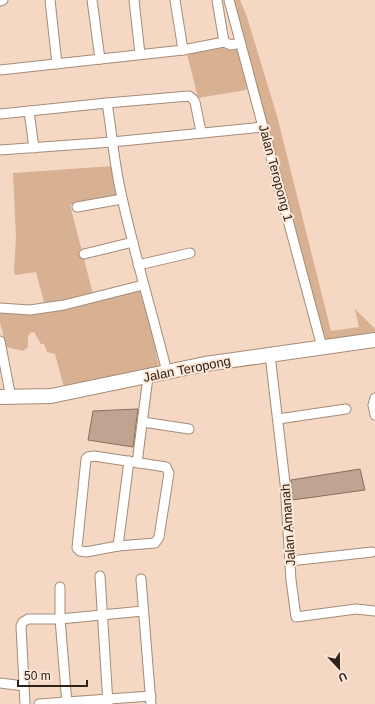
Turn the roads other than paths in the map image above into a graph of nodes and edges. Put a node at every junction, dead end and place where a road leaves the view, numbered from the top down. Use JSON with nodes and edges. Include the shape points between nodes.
{"nodes":[{"id":1,"x":3,"y":0,"type":"edge"},
{"id":2,"x":50,"y":0,"type":"edge"},
{"id":3,"x":92,"y":0,"type":"edge"},
{"id":4,"x":134,"y":0,"type":"edge"},
{"id":5,"x":175,"y":0,"type":"edge"},
{"id":6,"x":216,"y":0,"type":"edge"},
{"id":7,"x":229,"y":0,"type":"edge"},
{"id":8,"x":0,"y":1,"type":"edge"},
{"id":9,"x":224,"y":42,"type":"junction"},
{"id":10,"x":240,"y":43,"type":"junction"},
{"id":11,"x":183,"y":50,"type":"junction"},
{"id":12,"x":140,"y":54,"type":"junction"},
{"id":13,"x":100,"y":59,"type":"junction"},
{"id":14,"x":57,"y":64,"type":"junction"},
{"id":15,"x":0,"y":70,"type":"edge"},
{"id":16,"x":107,"y":103,"type":"junction"},
{"id":17,"x":29,"y":111,"type":"junction"},
{"id":18,"x":0,"y":114,"type":"edge"},
{"id":19,"x":263,"y":126,"type":"junction"},
{"id":20,"x":201,"y":132,"type":"junction"},
{"id":21,"x":112,"y":142,"type":"junction"},
{"id":22,"x":34,"y":148,"type":"junction"},
{"id":23,"x":0,"y":150,"type":"edge"},
{"id":24,"x":122,"y":199,"type":"junction"},
{"id":25,"x":77,"y":207,"type":"dead end"},
{"id":26,"x":133,"y":242,"type":"junction"},
{"id":27,"x":190,"y":253,"type":"dead end"},
{"id":28,"x":84,"y":254,"type":"dead end"},
{"id":29,"x":138,"y":265,"type":"junction"},
{"id":30,"x":143,"y":285,"type":"junction"},
{"id":31,"x":0,"y":308,"type":"edge"},
{"id":32,"x":375,"y":340,"type":"edge"},
{"id":33,"x":0,"y":341,"type":"edge"},
{"id":34,"x":322,"y":347,"type":"junction"},
{"id":35,"x":270,"y":355,"type":"junction"},
{"id":36,"x":167,"y":372,"type":"junction"},
{"id":37,"x":148,"y":377,"type":"junction"},
{"id":38,"x":6,"y":398,"type":"edge"},
{"id":39,"x":375,"y":398,"type":"edge"},
{"id":40,"x":346,"y":409,"type":"dead end"},
{"id":41,"x":375,"y":415,"type":"edge"},
{"id":42,"x":278,"y":419,"type":"junction"},
{"id":43,"x":143,"y":422,"type":"junction"},
{"id":44,"x":189,"y":428,"type":"dead end"},
{"id":45,"x":133,"y":462,"type":"junction"},
{"id":46,"x":118,"y":546,"type":"junction"},
{"id":47,"x":372,"y":552,"type":"dead end"},
{"id":48,"x":290,"y":561,"type":"junction"},
{"id":49,"x":100,"y":576,"type":"dead end"},
{"id":50,"x":141,"y":579,"type":"dead end"},
{"id":51,"x":60,"y":586,"type":"dead end"},
{"id":52,"x":143,"y":611,"type":"junction"},
{"id":53,"x":375,"y":611,"type":"edge"},
{"id":54,"x":103,"y":615,"type":"junction"},
{"id":55,"x":60,"y":619,"type":"junction"},
{"id":56,"x":0,"y":683,"type":"edge"},
{"id":57,"x":24,"y":686,"type":"junction"},
{"id":58,"x":151,"y":700,"type":"edge"},
{"id":59,"x":108,"y":701,"type":"edge"},
{"id":60,"x":67,"y":703,"type":"edge"},
{"id":61,"x":25,"y":704,"type":"edge"},
{"id":62,"x":39,"y":704,"type":"edge"}],
"edges":[{"from":1,"to":8,"type":"street"},
{"from":2,"to":14,"type":"street"},
{"from":3,"to":13,"type":"street"},
{"from":4,"to":12,"type":"street"},
{"from":5,"to":11,"type":"street"},
{"from":6,"to":9,"type":"street"},
{"from":7,"to":10,"type":"street","name":"Jalan Teropong 1"},
{"from":9,"to":10,"type":"street"},
{"from":9,"to":11,"type":"street"},
{"from":10,"to":19,"type":"street","name":"Jalan Teropong 1"},
{"from":11,"to":12,"type":"street"},
{"from":12,"to":13,"type":"street"},
{"from":13,"to":14,"type":"street"},
{"from":14,"to":15,"type":"street"},
{"from":16,"to":17,"type":"street"},
{"from":16,"to":20,"type":"street","via":[[189,96],[195,102]]},
{"from":16,"to":21,"type":"street"},
{"from":17,"to":18,"type":"street"},
{"from":17,"to":22,"type":"street"},
{"from":19,"to":20,"type":"street"},
{"from":19,"to":34,"type":"street","name":"Jalan Teropong 1"},
{"from":20,"to":21,"type":"street"},
{"from":21,"to":22,"type":"street"},
{"from":21,"to":24,"type":"street"},
{"from":22,"to":23,"type":"street"},
{"from":24,"to":25,"type":"street"},
{"from":24,"to":26,"type":"street"},
{"from":26,"to":28,"type":"street"},
{"from":26,"to":29,"type":"street"},
{"from":27,"to":29,"type":"street"},
{"from":29,"to":30,"type":"street"},
{"from":30,"to":31,"type":"street","via":[[64,305],[30,310]]},
{"from":30,"to":36,"type":"street"},
{"from":32,"to":34,"type":"main road","name":"Jalan Teropong"},
{"from":33,"to":38,"type":"street"},
{"from":34,"to":35,"type":"main road","name":"Jalan Teropong"},
{"from":35,"to":36,"type":"main road","name":"Jalan Teropong"},
{"from":35,"to":42,"type":"street","name":"Jalan Amanah"},
{"from":36,"to":37,"type":"main road","name":"Jalan Teropong"},
{"from":37,"to":38,"type":"main road","name":"Jalan Teropong","via":[[51,396]]},
{"from":37,"to":43,"type":"street"},
{"from":39,"to":41,"type":"street"},
{"from":40,"to":42,"type":"street"},
{"from":42,"to":48,"type":"street","name":"Jalan Amanah"},
{"from":43,"to":44,"type":"street"},
{"from":43,"to":45,"type":"street"},
{"from":45,"to":46,"type":"street"},
{"from":45,"to":46,"type":"street","via":[[166,467],[169,473],[159,537],[152,544]]},
{"from":45,"to":46,"type":"street","via":[[94,456],[86,459],[77,548],[86,552]]},
{"from":47,"to":48,"type":"street"},
{"from":48,"to":53,"type":"street","name":"Jalan Amanah","via":[[296,617],[356,609]]},
{"from":49,"to":54,"type":"street"},
{"from":50,"to":52,"type":"street"},
{"from":51,"to":55,"type":"street"},
{"from":52,"to":54,"type":"street"},
{"from":52,"to":58,"type":"street"},
{"from":54,"to":55,"type":"street"},
{"from":54,"to":59,"type":"street"},
{"from":55,"to":57,"type":"street","via":[[28,619],[23,622],[21,626]]},
{"from":55,"to":60,"type":"street"},
{"from":56,"to":57,"type":"street"},
{"from":57,"to":61,"type":"street"},
{"from":58,"to":59,"type":"street"},
{"from":59,"to":60,"type":"street"},
{"from":60,"to":62,"type":"street"}]}
